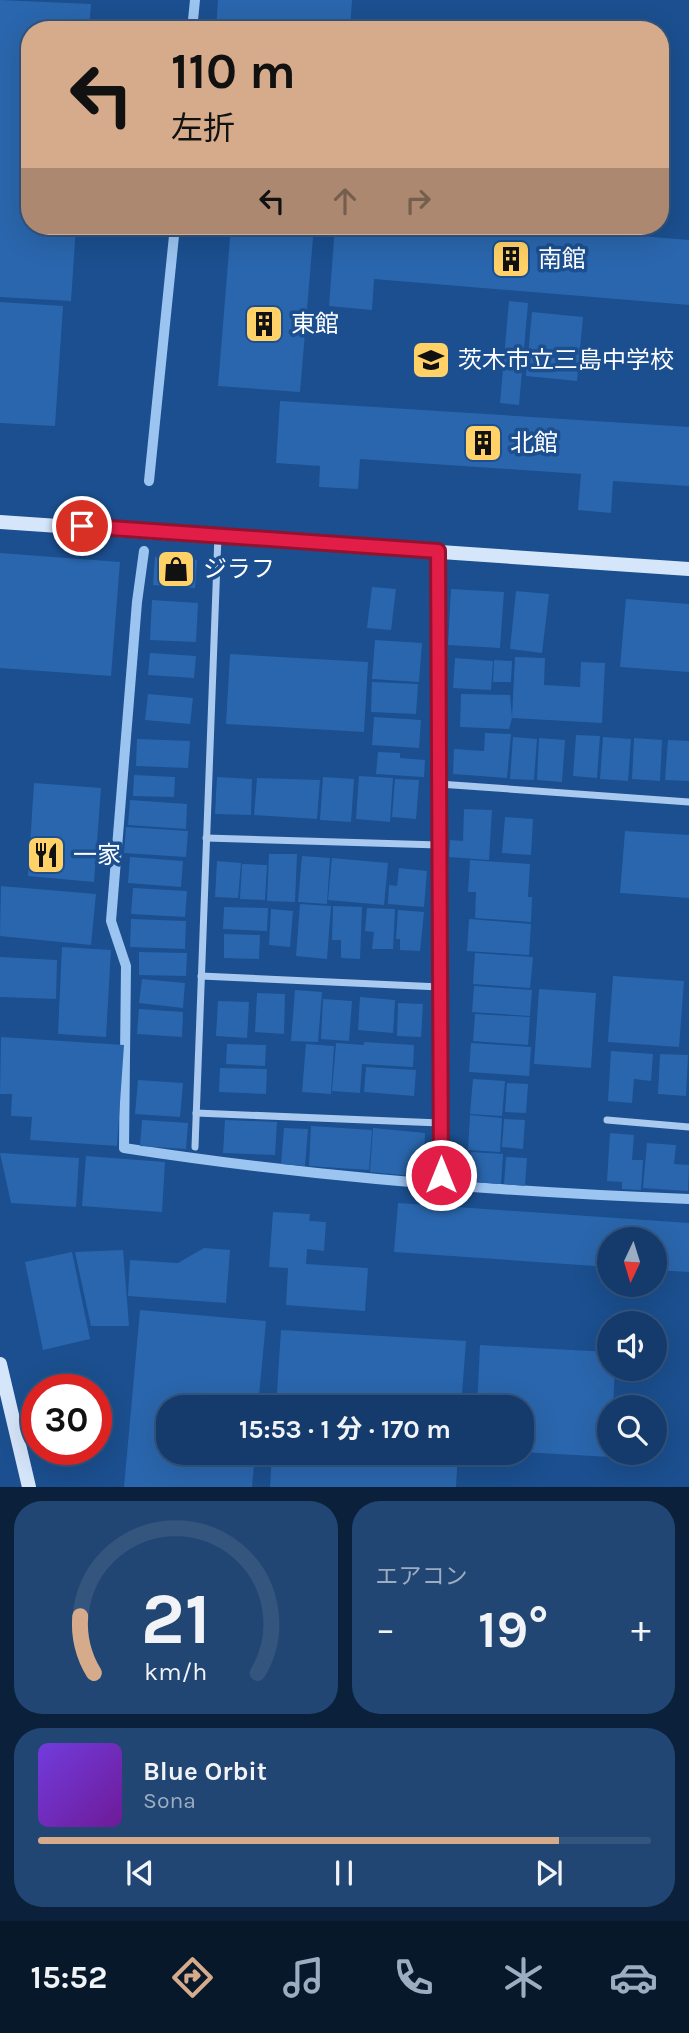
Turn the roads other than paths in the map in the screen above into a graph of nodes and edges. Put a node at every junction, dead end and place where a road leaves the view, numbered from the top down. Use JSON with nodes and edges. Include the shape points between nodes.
{"nodes":[{"id":1,"x":0,"y":522,"type":"edge"},
{"id":2,"x":218,"y":534,"type":"junction"},
{"id":3,"x":438,"y":551,"type":"junction"},
{"id":4,"x":689,"y":569,"type":"edge"},
{"id":5,"x":439,"y":784,"type":"junction"},
{"id":6,"x":689,"y":802,"type":"edge"},
{"id":7,"x":206,"y":838,"type":"junction"},
{"id":8,"x":439,"y":845,"type":"junction"},
{"id":9,"x":201,"y":976,"type":"junction"},
{"id":10,"x":440,"y":987,"type":"junction"},
{"id":11,"x":196,"y":1113,"type":"junction"},
{"id":12,"x":607,"y":1120,"type":"dead end"},
{"id":13,"x":440,"y":1122,"type":"junction"},
{"id":14,"x":689,"y":1127,"type":"edge"},
{"id":15,"x":195,"y":1147,"type":"dead end"},
{"id":16,"x":441,"y":1175,"type":"dead end"},
{"id":17,"x":0,"y":1364,"type":"edge"},
{"id":18,"x":29,"y":1487,"type":"edge"}],
"edges":[{"from":1,"to":2,"type":"street"},
{"from":2,"to":3,"type":"street"},
{"from":2,"to":7,"type":"street"},
{"from":3,"to":4,"type":"street"},
{"from":3,"to":5,"type":"street"},
{"from":5,"to":6,"type":"street"},
{"from":5,"to":8,"type":"street"},
{"from":7,"to":8,"type":"street"},
{"from":7,"to":9,"type":"street"},
{"from":8,"to":10,"type":"street"},
{"from":9,"to":10,"type":"street"},
{"from":9,"to":11,"type":"street"},
{"from":10,"to":13,"type":"street"},
{"from":11,"to":13,"type":"street"},
{"from":11,"to":15,"type":"street"},
{"from":12,"to":14,"type":"street"},
{"from":13,"to":16,"type":"street"},
{"from":17,"to":18,"type":"street"}]}
